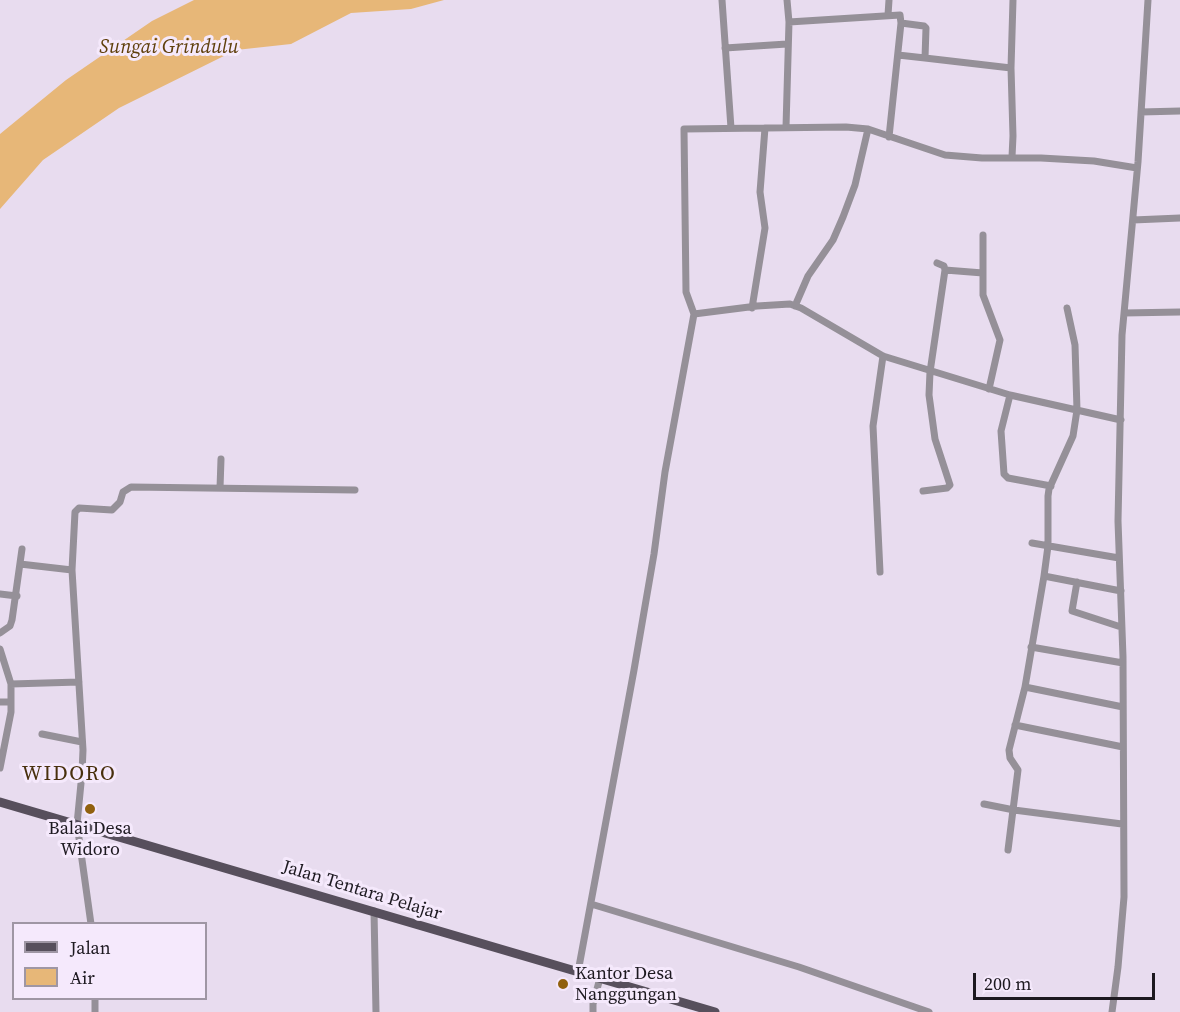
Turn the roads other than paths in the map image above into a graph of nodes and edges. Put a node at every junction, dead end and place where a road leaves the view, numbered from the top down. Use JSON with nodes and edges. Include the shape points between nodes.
{"nodes":[{"id":1,"x":722,"y":0,"type":"edge"},
{"id":2,"x":787,"y":0,"type":"edge"},
{"id":3,"x":889,"y":0,"type":"edge"},
{"id":4,"x":1013,"y":0,"type":"edge"},
{"id":5,"x":1148,"y":0,"type":"edge"},
{"id":6,"x":888,"y":15,"type":"junction"},
{"id":7,"x":789,"y":22,"type":"junction"},
{"id":8,"x":901,"y":23,"type":"junction"},
{"id":9,"x":788,"y":44,"type":"junction"},
{"id":10,"x":725,"y":48,"type":"junction"},
{"id":11,"x":898,"y":55,"type":"junction"},
{"id":12,"x":925,"y":58,"type":"junction"},
{"id":13,"x":1011,"y":68,"type":"junction"},
{"id":14,"x":1180,"y":111,"type":"edge"},
{"id":15,"x":1141,"y":112,"type":"junction"},
{"id":16,"x":731,"y":128,"type":"junction"},
{"id":17,"x":765,"y":128,"type":"junction"},
{"id":18,"x":786,"y":128,"type":"junction"},
{"id":19,"x":868,"y":129,"type":"junction"},
{"id":20,"x":889,"y":137,"type":"junction"},
{"id":21,"x":1012,"y":157,"type":"junction"},
{"id":22,"x":1137,"y":168,"type":"junction"},
{"id":23,"x":1180,"y":218,"type":"edge"},
{"id":24,"x":1133,"y":220,"type":"junction"},
{"id":25,"x":982,"y":235,"type":"dead end"},
{"id":26,"x":937,"y":263,"type":"dead end"},
{"id":27,"x":945,"y":270,"type":"junction"},
{"id":28,"x":983,"y":273,"type":"junction"},
{"id":29,"x":795,"y":306,"type":"junction"},
{"id":30,"x":752,"y":308,"type":"junction"},
{"id":31,"x":1067,"y":308,"type":"dead end"},
{"id":32,"x":1180,"y":312,"type":"edge"},
{"id":33,"x":1124,"y":313,"type":"junction"},
{"id":34,"x":694,"y":314,"type":"junction"},
{"id":35,"x":883,"y":356,"type":"junction"},
{"id":36,"x":930,"y":372,"type":"junction"},
{"id":37,"x":989,"y":389,"type":"junction"},
{"id":38,"x":1010,"y":395,"type":"junction"},
{"id":39,"x":1077,"y":410,"type":"junction"},
{"id":40,"x":1121,"y":420,"type":"junction"},
{"id":41,"x":220,"y":459,"type":"dead end"},
{"id":42,"x":1051,"y":486,"type":"junction"},
{"id":43,"x":220,"y":488,"type":"junction"},
{"id":44,"x":355,"y":490,"type":"dead end"},
{"id":45,"x":923,"y":491,"type":"dead end"},
{"id":46,"x":1032,"y":543,"type":"dead end"},
{"id":47,"x":1048,"y":546,"type":"junction"},
{"id":48,"x":22,"y":549,"type":"dead end"},
{"id":49,"x":1119,"y":558,"type":"junction"},
{"id":50,"x":20,"y":564,"type":"junction"},
{"id":51,"x":72,"y":570,"type":"junction"},
{"id":52,"x":880,"y":573,"type":"dead end"},
{"id":53,"x":1044,"y":576,"type":"junction"},
{"id":54,"x":1077,"y":582,"type":"junction"},
{"id":55,"x":1120,"y":591,"type":"junction"},
{"id":56,"x":0,"y":594,"type":"edge"},
{"id":57,"x":17,"y":596,"type":"junction"},
{"id":58,"x":1121,"y":627,"type":"junction"},
{"id":59,"x":0,"y":633,"type":"edge"},
{"id":60,"x":1031,"y":647,"type":"junction"},
{"id":61,"x":0,"y":649,"type":"edge"},
{"id":62,"x":1123,"y":663,"type":"junction"},
{"id":63,"x":3,"y":667,"type":"edge"},
{"id":64,"x":79,"y":682,"type":"junction"},
{"id":65,"x":11,"y":684,"type":"junction"},
{"id":66,"x":1025,"y":687,"type":"junction"},
{"id":67,"x":0,"y":702,"type":"edge"},
{"id":68,"x":11,"y":702,"type":"junction"},
{"id":69,"x":1123,"y":707,"type":"junction"},
{"id":70,"x":1015,"y":725,"type":"junction"},
{"id":71,"x":42,"y":734,"type":"dead end"},
{"id":72,"x":82,"y":742,"type":"junction"},
{"id":73,"x":1123,"y":747,"type":"junction"},
{"id":74,"x":0,"y":768,"type":"edge"},
{"id":75,"x":0,"y":802,"type":"edge"},
{"id":76,"x":984,"y":804,"type":"dead end"},
{"id":77,"x":1014,"y":810,"type":"junction"},
{"id":78,"x":77,"y":824,"type":"junction"},
{"id":79,"x":1122,"y":824,"type":"junction"},
{"id":80,"x":1008,"y":850,"type":"dead end"},
{"id":81,"x":591,"y":904,"type":"junction"},
{"id":82,"x":374,"y":911,"type":"junction"},
{"id":83,"x":91,"y":922,"type":"edge"},
{"id":84,"x":578,"y":972,"type":"junction"},
{"id":85,"x":600,"y":978,"type":"junction"},
{"id":86,"x":376,"y":1012,"type":"edge"},
{"id":87,"x":593,"y":1012,"type":"edge"},
{"id":88,"x":715,"y":1012,"type":"edge"},
{"id":89,"x":929,"y":1012,"type":"edge"},
{"id":90,"x":1112,"y":1012,"type":"edge"}],
"edges":[{"from":1,"to":10,"type":"street"},
{"from":2,"to":7,"type":"street"},
{"from":3,"to":6,"type":"street"},
{"from":4,"to":13,"type":"street"},
{"from":5,"to":15,"type":"street"},
{"from":6,"to":7,"type":"street"},
{"from":6,"to":8,"type":"street","via":[[900,15]]},
{"from":7,"to":9,"type":"street"},
{"from":8,"to":11,"type":"street"},
{"from":8,"to":12,"type":"street","via":[[926,28]]},
{"from":9,"to":10,"type":"street"},
{"from":9,"to":18,"type":"street"},
{"from":10,"to":16,"type":"street"},
{"from":11,"to":12,"type":"street"},
{"from":11,"to":20,"type":"street"},
{"from":12,"to":13,"type":"street"},
{"from":13,"to":21,"type":"street"},
{"from":14,"to":15,"type":"street"},
{"from":15,"to":22,"type":"street"},
{"from":16,"to":17,"type":"street"},
{"from":16,"to":34,"type":"street","via":[[684,130],[687,292]]},
{"from":17,"to":18,"type":"street"},
{"from":17,"to":30,"type":"street","via":[[760,192],[765,228]]},
{"from":18,"to":19,"type":"street"},
{"from":19,"to":20,"type":"street"},
{"from":19,"to":29,"type":"street","via":[[855,185],[834,240],[808,276]]},
{"from":20,"to":21,"type":"street","via":[[945,155]]},
{"from":21,"to":22,"type":"street","via":[[1094,161]]},
{"from":22,"to":24,"type":"street"},
{"from":23,"to":24,"type":"street"},
{"from":24,"to":33,"type":"street"},
{"from":25,"to":28,"type":"street"},
{"from":26,"to":27,"type":"street"},
{"from":27,"to":28,"type":"street"},
{"from":27,"to":36,"type":"street"},
{"from":28,"to":37,"type":"street","via":[[983,295],[1000,340]]},
{"from":29,"to":30,"type":"street"},
{"from":29,"to":35,"type":"street"},
{"from":30,"to":34,"type":"street"},
{"from":31,"to":39,"type":"street","via":[[1075,350]]},
{"from":32,"to":33,"type":"street"},
{"from":33,"to":40,"type":"street"},
{"from":34,"to":81,"type":"street"},
{"from":35,"to":36,"type":"street"},
{"from":35,"to":52,"type":"street","via":[[873,426]]},
{"from":36,"to":37,"type":"street"},
{"from":36,"to":45,"type":"street","via":[[931,424],[950,483],[949,487]]},
{"from":37,"to":38,"type":"street"},
{"from":38,"to":39,"type":"street"},
{"from":38,"to":42,"type":"street","via":[[1001,431],[1004,474]]},
{"from":39,"to":40,"type":"street"},
{"from":39,"to":42,"type":"street","via":[[1073,435]]},
{"from":40,"to":49,"type":"street"},
{"from":41,"to":43,"type":"street"},
{"from":42,"to":47,"type":"street"},
{"from":43,"to":44,"type":"street"},
{"from":43,"to":51,"type":"street","via":[[131,487],[112,510],[79,508],[73,518]]},
{"from":46,"to":47,"type":"street"},
{"from":47,"to":49,"type":"street"},
{"from":47,"to":53,"type":"street"},
{"from":48,"to":50,"type":"street"},
{"from":49,"to":55,"type":"street"},
{"from":50,"to":51,"type":"street"},
{"from":50,"to":57,"type":"street"},
{"from":51,"to":64,"type":"street"},
{"from":53,"to":54,"type":"street"},
{"from":53,"to":60,"type":"street"},
{"from":54,"to":55,"type":"street"},
{"from":54,"to":58,"type":"street","via":[[1072,611]]},
{"from":55,"to":58,"type":"street"},
{"from":56,"to":57,"type":"street"},
{"from":57,"to":59,"type":"street","via":[[10,626]]},
{"from":58,"to":62,"type":"street"},
{"from":60,"to":62,"type":"street"},
{"from":60,"to":66,"type":"street"},
{"from":61,"to":63,"type":"street"},
{"from":62,"to":69,"type":"street"},
{"from":63,"to":65,"type":"street"},
{"from":64,"to":65,"type":"street"},
{"from":64,"to":72,"type":"street"},
{"from":65,"to":68,"type":"street"},
{"from":66,"to":69,"type":"street"},
{"from":66,"to":70,"type":"street"},
{"from":67,"to":68,"type":"street"},
{"from":68,"to":74,"type":"street"},
{"from":69,"to":73,"type":"street"},
{"from":70,"to":73,"type":"street"},
{"from":70,"to":77,"type":"street","via":[[1009,754],[1018,770]]},
{"from":71,"to":72,"type":"street"},
{"from":72,"to":78,"type":"street"},
{"from":73,"to":79,"type":"street"},
{"from":75,"to":78,"type":"main road","name":"Jalan Tentara Pelajar"},
{"from":76,"to":77,"type":"street"},
{"from":77,"to":79,"type":"street"},
{"from":77,"to":80,"type":"street"},
{"from":78,"to":82,"type":"main road","name":"Jalan Tentara Pelajar"},
{"from":78,"to":83,"type":"street"},
{"from":79,"to":90,"type":"street","via":[[1124,897]]},
{"from":81,"to":84,"type":"street"},
{"from":81,"to":89,"type":"street","via":[[799,967]]},
{"from":82,"to":84,"type":"main road","name":"Jalan Tentara Pelajar"},
{"from":82,"to":86,"type":"street"},
{"from":84,"to":85,"type":"main road","name":"Jalan Tentara Pelajar"},
{"from":85,"to":87,"type":"street"},
{"from":85,"to":88,"type":"main road","name":"Jalan Tentara Pelajar"}]}
